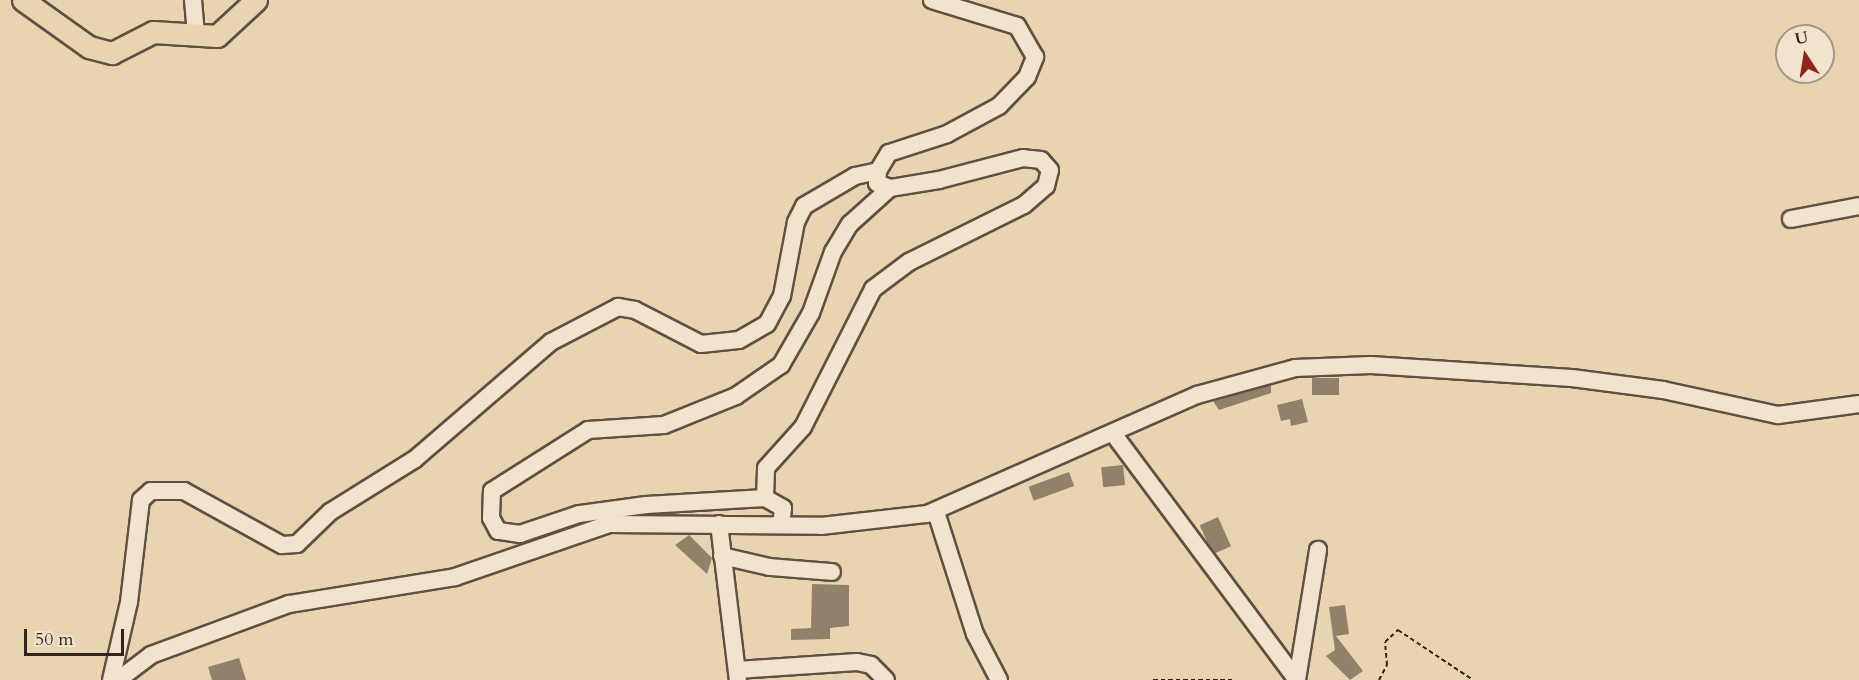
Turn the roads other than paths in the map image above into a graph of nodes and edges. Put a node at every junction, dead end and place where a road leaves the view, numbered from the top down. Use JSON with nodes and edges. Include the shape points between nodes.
{"nodes":[{"id":1,"x":24,"y":0,"type":"edge"},
{"id":2,"x":193,"y":0,"type":"edge"},
{"id":3,"x":256,"y":0,"type":"edge"},
{"id":4,"x":932,"y":0,"type":"edge"},
{"id":5,"x":196,"y":34,"type":"junction"},
{"id":6,"x":878,"y":171,"type":"junction"},
{"id":7,"x":890,"y":188,"type":"junction"},
{"id":8,"x":1859,"y":206,"type":"edge"},
{"id":9,"x":1791,"y":219,"type":"dead end"},
{"id":10,"x":1859,"y":404,"type":"edge"},
{"id":11,"x":1114,"y":436,"type":"junction"},
{"id":12,"x":765,"y":498,"type":"junction"},
{"id":13,"x":936,"y":512,"type":"junction"},
{"id":14,"x":719,"y":524,"type":"junction"},
{"id":15,"x":781,"y":525,"type":"junction"},
{"id":16,"x":1318,"y":550,"type":"dead end"},
{"id":17,"x":722,"y":556,"type":"junction"},
{"id":18,"x":832,"y":572,"type":"dead end"},
{"id":19,"x":737,"y":675,"type":"edge"},
{"id":20,"x":117,"y":680,"type":"edge"},
{"id":21,"x":886,"y":680,"type":"edge"},
{"id":22,"x":999,"y":680,"type":"edge"},
{"id":23,"x":1297,"y":680,"type":"edge"}],
"edges":[{"from":1,"to":5,"type":"main road","via":[[102,52],[112,53],[153,32]]},
{"from":2,"to":5,"type":"street"},
{"from":3,"to":5,"type":"main road","via":[[222,33]]},
{"from":4,"to":6,"type":"street","via":[[1017,26],[1035,57],[1027,77],[999,106],[947,134],[890,153]]},
{"from":6,"to":7,"type":"street","via":[[878,183]]},
{"from":6,"to":20,"type":"street","via":[[855,176],[804,206],[796,222],[782,296],[767,324],[739,340],[702,344],[635,310],[618,307],[551,342],[415,459],[330,512],[297,544],[282,545],[184,491],[151,491],[141,500]]},
{"from":7,"to":12,"type":"street","via":[[1023,158],[1041,160],[1050,170],[1046,186],[1024,205],[909,262],[873,289],[803,427],[766,468]]},
{"from":7,"to":12,"type":"street","via":[[850,224],[833,252],[812,313],[781,365],[736,396],[664,425],[588,430],[492,491],[491,518],[498,531],[520,534],[579,514]]},
{"from":8,"to":9,"type":"street"},
{"from":10,"to":11,"type":"street","via":[[1778,415],[1655,389],[1572,378],[1316,367],[1275,371],[1218,387]]},
{"from":11,"to":13,"type":"street"},
{"from":11,"to":23,"type":"street"},
{"from":12,"to":15,"type":"street","via":[[783,508]]},
{"from":13,"to":15,"type":"street","via":[[869,523]]},
{"from":13,"to":22,"type":"street","via":[[975,634]]},
{"from":14,"to":15,"type":"street"},
{"from":14,"to":17,"type":"street"},
{"from":14,"to":20,"type":"street","via":[[609,524],[465,574],[303,601],[152,655]]},
{"from":16,"to":23,"type":"street"},
{"from":17,"to":18,"type":"street","via":[[770,567]]},
{"from":17,"to":19,"type":"street"},
{"from":19,"to":21,"type":"street","via":[[857,662],[870,665]]}]}
